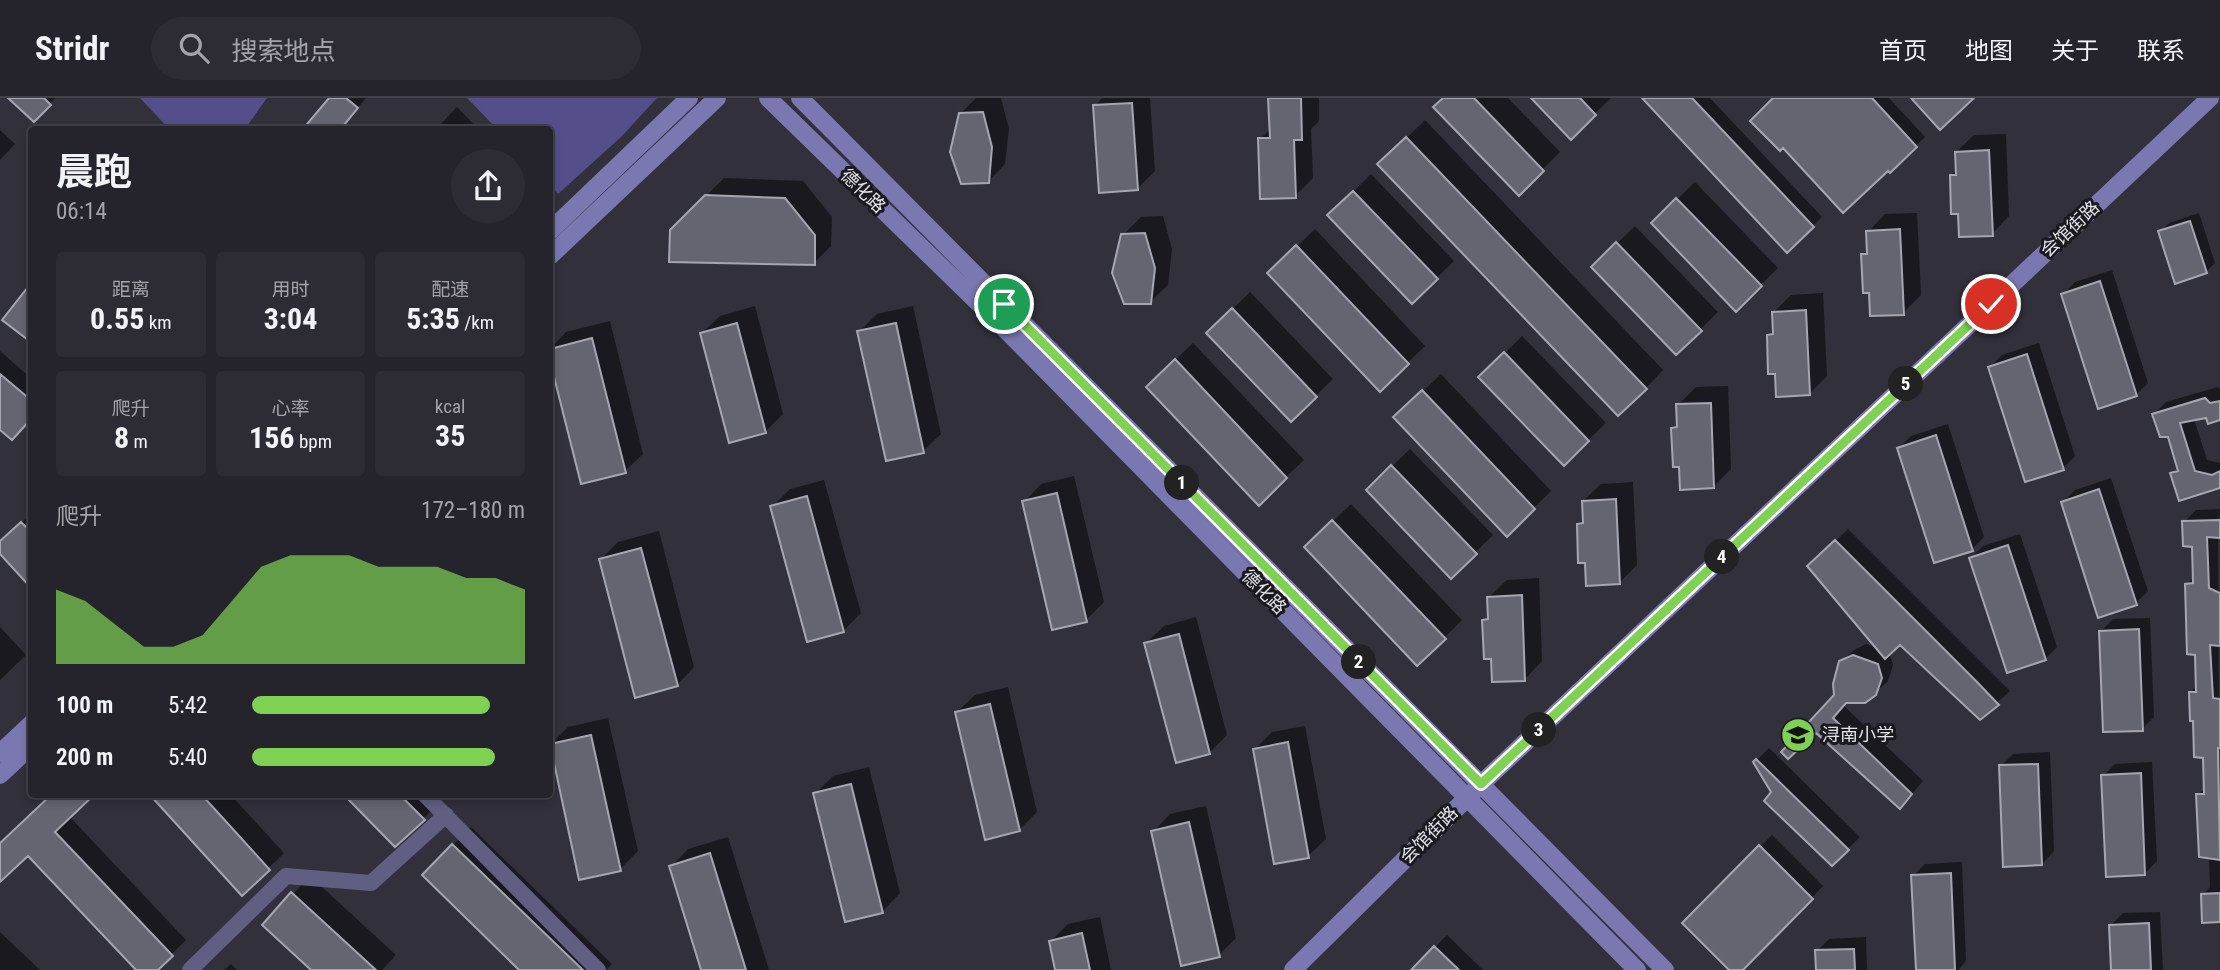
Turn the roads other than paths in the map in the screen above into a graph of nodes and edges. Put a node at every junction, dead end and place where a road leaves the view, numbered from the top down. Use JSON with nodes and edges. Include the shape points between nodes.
{"nodes":[{"id":1,"x":690,"y":98,"type":"edge"},
{"id":2,"x":717,"y":98,"type":"edge"},
{"id":3,"x":768,"y":98,"type":"edge"},
{"id":4,"x":800,"y":98,"type":"edge"},
{"id":5,"x":2210,"y":98,"type":"edge"},
{"id":6,"x":553,"y":228,"type":"edge"},
{"id":7,"x":553,"y":253,"type":"edge"},
{"id":8,"x":28,"y":727,"type":"edge"},
{"id":9,"x":28,"y":749,"type":"edge"},
{"id":10,"x":0,"y":753,"type":"edge"},
{"id":11,"x":0,"y":775,"type":"edge"},
{"id":12,"x":1481,"y":784,"type":"junction"},
{"id":13,"x":428,"y":798,"type":"edge"},
{"id":14,"x":1467,"y":798,"type":"junction"},
{"id":15,"x":446,"y":815,"type":"junction"},
{"id":16,"x":190,"y":970,"type":"edge"},
{"id":17,"x":598,"y":970,"type":"edge"},
{"id":18,"x":1293,"y":970,"type":"edge"},
{"id":19,"x":1637,"y":970,"type":"edge"},
{"id":20,"x":1665,"y":970,"type":"edge"}],
"edges":[{"from":1,"to":6,"type":"main road"},
{"from":2,"to":7,"type":"main road"},
{"from":3,"to":14,"type":"main road","name":"德化路","via":[[996,320]]},
{"from":4,"to":12,"type":"main road","name":"德化路"},
{"from":5,"to":12,"type":"main road","name":"会馆街路"},
{"from":8,"to":10,"type":"main road"},
{"from":9,"to":11,"type":"main road"},
{"from":12,"to":14,"type":"main road","name":"会馆街路"},
{"from":12,"to":20,"type":"main road","name":"德化路"},
{"from":13,"to":15,"type":"street"},
{"from":14,"to":18,"type":"main road","name":"会馆街路"},
{"from":14,"to":19,"type":"main road","name":"德化路"},
{"from":15,"to":16,"type":"street","via":[[371,883],[286,876]]},
{"from":15,"to":17,"type":"street"}]}
